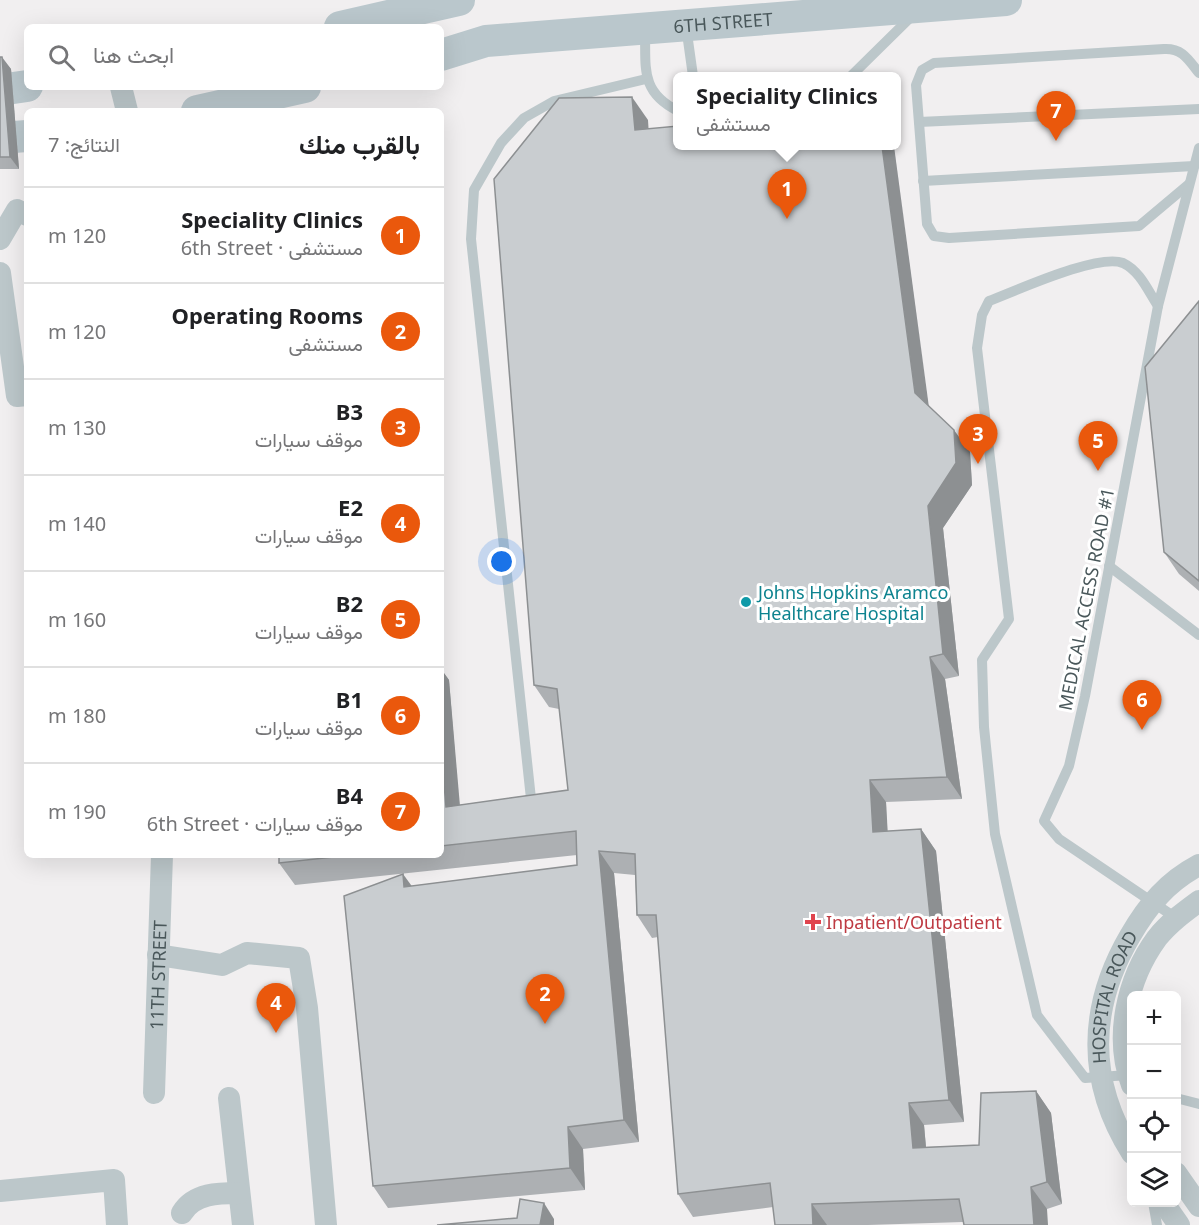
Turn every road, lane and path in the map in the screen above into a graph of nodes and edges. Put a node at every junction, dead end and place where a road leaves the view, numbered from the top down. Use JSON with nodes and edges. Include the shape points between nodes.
{"nodes":[{"id":1,"x":459,"y":0,"type":"edge"},
{"id":2,"x":1006,"y":0,"type":"edge"},
{"id":3,"x":920,"y":7,"type":"junction"},
{"id":4,"x":671,"y":18,"type":"edge"},
{"id":5,"x":353,"y":24,"type":"edge"},
{"id":6,"x":444,"y":54,"type":"edge"},
{"id":7,"x":691,"y":72,"type":"edge"},
{"id":8,"x":855,"y":72,"type":"edge"},
{"id":9,"x":1199,"y":72,"type":"edge"},
{"id":10,"x":646,"y":79,"type":"junction"},
{"id":11,"x":24,"y":86,"type":"edge"},
{"id":12,"x":0,"y":90,"type":"edge"},
{"id":13,"x":122,"y":90,"type":"edge"},
{"id":14,"x":292,"y":90,"type":"edge"},
{"id":15,"x":126,"y":108,"type":"edge"},
{"id":16,"x":210,"y":108,"type":"edge"},
{"id":17,"x":673,"y":108,"type":"edge"},
{"id":18,"x":1199,"y":109,"type":"edge"},
{"id":19,"x":919,"y":122,"type":"junction"},
{"id":20,"x":24,"y":136,"type":"edge"},
{"id":21,"x":0,"y":138,"type":"edge"},
{"id":22,"x":1199,"y":148,"type":"edge"},
{"id":23,"x":1194,"y":166,"type":"junction"},
{"id":24,"x":923,"y":181,"type":"junction"},
{"id":25,"x":1189,"y":184,"type":"junction"},
{"id":26,"x":24,"y":214,"type":"edge"},
{"id":27,"x":0,"y":239,"type":"edge"},
{"id":28,"x":0,"y":273,"type":"edge"},
{"id":29,"x":1158,"y":306,"type":"junction"},
{"id":30,"x":24,"y":395,"type":"edge"},
{"id":31,"x":1109,"y":566,"type":"junction"},
{"id":32,"x":1199,"y":636,"type":"edge"},
{"id":33,"x":533,"y":815,"type":"edge"},
{"id":34,"x":162,"y":858,"type":"edge"},
{"id":35,"x":1199,"y":865,"type":"edge"},
{"id":36,"x":1152,"y":901,"type":"junction"},
{"id":37,"x":1199,"y":901,"type":"edge"},
{"id":38,"x":1176,"y":918,"type":"junction"},
{"id":39,"x":159,"y":955,"type":"junction"},
{"id":40,"x":1127,"y":1060,"type":"edge"},
{"id":41,"x":1100,"y":1077,"type":"junction"},
{"id":42,"x":1127,"y":1079,"type":"edge"},
{"id":43,"x":154,"y":1093,"type":"dead end"},
{"id":44,"x":230,"y":1098,"type":"dead end"},
{"id":45,"x":1180,"y":1099,"type":"edge"},
{"id":46,"x":1199,"y":1104,"type":"edge"},
{"id":47,"x":1127,"y":1145,"type":"edge"},
{"id":48,"x":1181,"y":1180,"type":"edge"},
{"id":49,"x":0,"y":1191,"type":"edge"},
{"id":50,"x":239,"y":1193,"type":"junction"},
{"id":51,"x":1199,"y":1206,"type":"edge"},
{"id":52,"x":1155,"y":1207,"type":"edge"},
{"id":53,"x":1167,"y":1207,"type":"edge"},
{"id":54,"x":182,"y":1213,"type":"dead end"},
{"id":55,"x":117,"y":1225,"type":"edge"},
{"id":56,"x":243,"y":1225,"type":"edge"},
{"id":57,"x":326,"y":1225,"type":"edge"},
{"id":58,"x":1157,"y":1225,"type":"edge"},
{"id":59,"x":1179,"y":1225,"type":"edge"}],
"edges":[{"from":1,"to":5,"type":"main road"},
{"from":2,"to":3,"type":"main road","name":"6TH STREET"},
{"from":3,"to":4,"type":"main road","name":"6TH STREET"},
{"from":3,"to":8,"type":"lane"},
{"from":4,"to":6,"type":"main road","name":"6TH STREET","via":[[486,41]]},
{"from":4,"to":7,"type":"lane"},
{"from":4,"to":10,"type":"lane"},
{"from":9,"to":19,"type":"lane","via":[[1176,48],[934,63],[922,70],[916,85]]},
{"from":10,"to":17,"type":"lane","via":[[660,102]]},
{"from":10,"to":33,"type":"lane","via":[[554,101],[524,118],[501,143],[474,190],[471,239]]},
{"from":11,"to":12,"type":"main road"},
{"from":13,"to":15,"type":"street"},
{"from":14,"to":16,"type":"main road"},
{"from":18,"to":19,"type":"lane"},
{"from":19,"to":24,"type":"lane"},
{"from":20,"to":21,"type":"main road"},
{"from":22,"to":23,"type":"lane","name":"MEDICAL ACCESS ROAD #1"},
{"from":23,"to":24,"type":"lane"},
{"from":23,"to":25,"type":"lane","name":"MEDICAL ACCESS ROAD #1"},
{"from":24,"to":25,"type":"lane","via":[[927,224],[934,236],[949,238],[1140,226]]},
{"from":25,"to":29,"type":"lane","name":"MEDICAL ACCESS ROAD #1"},
{"from":26,"to":27,"type":"street","via":[[17,210]]},
{"from":28,"to":30,"type":"street","via":[[17,396]]},
{"from":29,"to":31,"type":"lane","name":"MEDICAL ACCESS ROAD #1"},
{"from":29,"to":41,"type":"lane","via":[[1136,272],[1121,262],[1094,263],[989,301],[982,315],[977,348],[1009,619],[982,660],[995,834],[1037,1016],[1085,1078]]},
{"from":31,"to":32,"type":"lane"},
{"from":31,"to":36,"type":"lane","name":"MEDICAL ACCESS ROAD #1","via":[[1069,766],[1044,821],[1059,839]]},
{"from":34,"to":39,"type":"street","name":"11TH STREET"},
{"from":35,"to":36,"type":"street","name":"HOSPITAL ROAD"},
{"from":36,"to":38,"type":"lane","name":"MEDICAL ACCESS ROAD #1"},
{"from":36,"to":41,"type":"street","name":"HOSPITAL ROAD","via":[[1121,952],[1101,1004],[1097,1038]]},
{"from":37,"to":38,"type":"street","name":"HOSPITAL ROAD"},
{"from":38,"to":40,"type":"street","name":"HOSPITAL ROAD","via":[[1157,939],[1128,999],[1123,1035]]},
{"from":39,"to":43,"type":"street","name":"11TH STREET"},
{"from":39,"to":57,"type":"street","via":[[222,965],[247,953],[299,958]]},
{"from":41,"to":42,"type":"lane"},
{"from":41,"to":47,"type":"street","name":"HOSPITAL ROAD","via":[[1108,1109]]},
{"from":44,"to":50,"type":"street"},
{"from":45,"to":46,"type":"lane"},
{"from":48,"to":51,"type":"street"},
{"from":49,"to":55,"type":"street","via":[[114,1180]]},
{"from":50,"to":54,"type":"street","via":[[194,1200]]},
{"from":50,"to":56,"type":"street"},
{"from":52,"to":58,"type":"lane"},
{"from":53,"to":59,"type":"street"}]}
